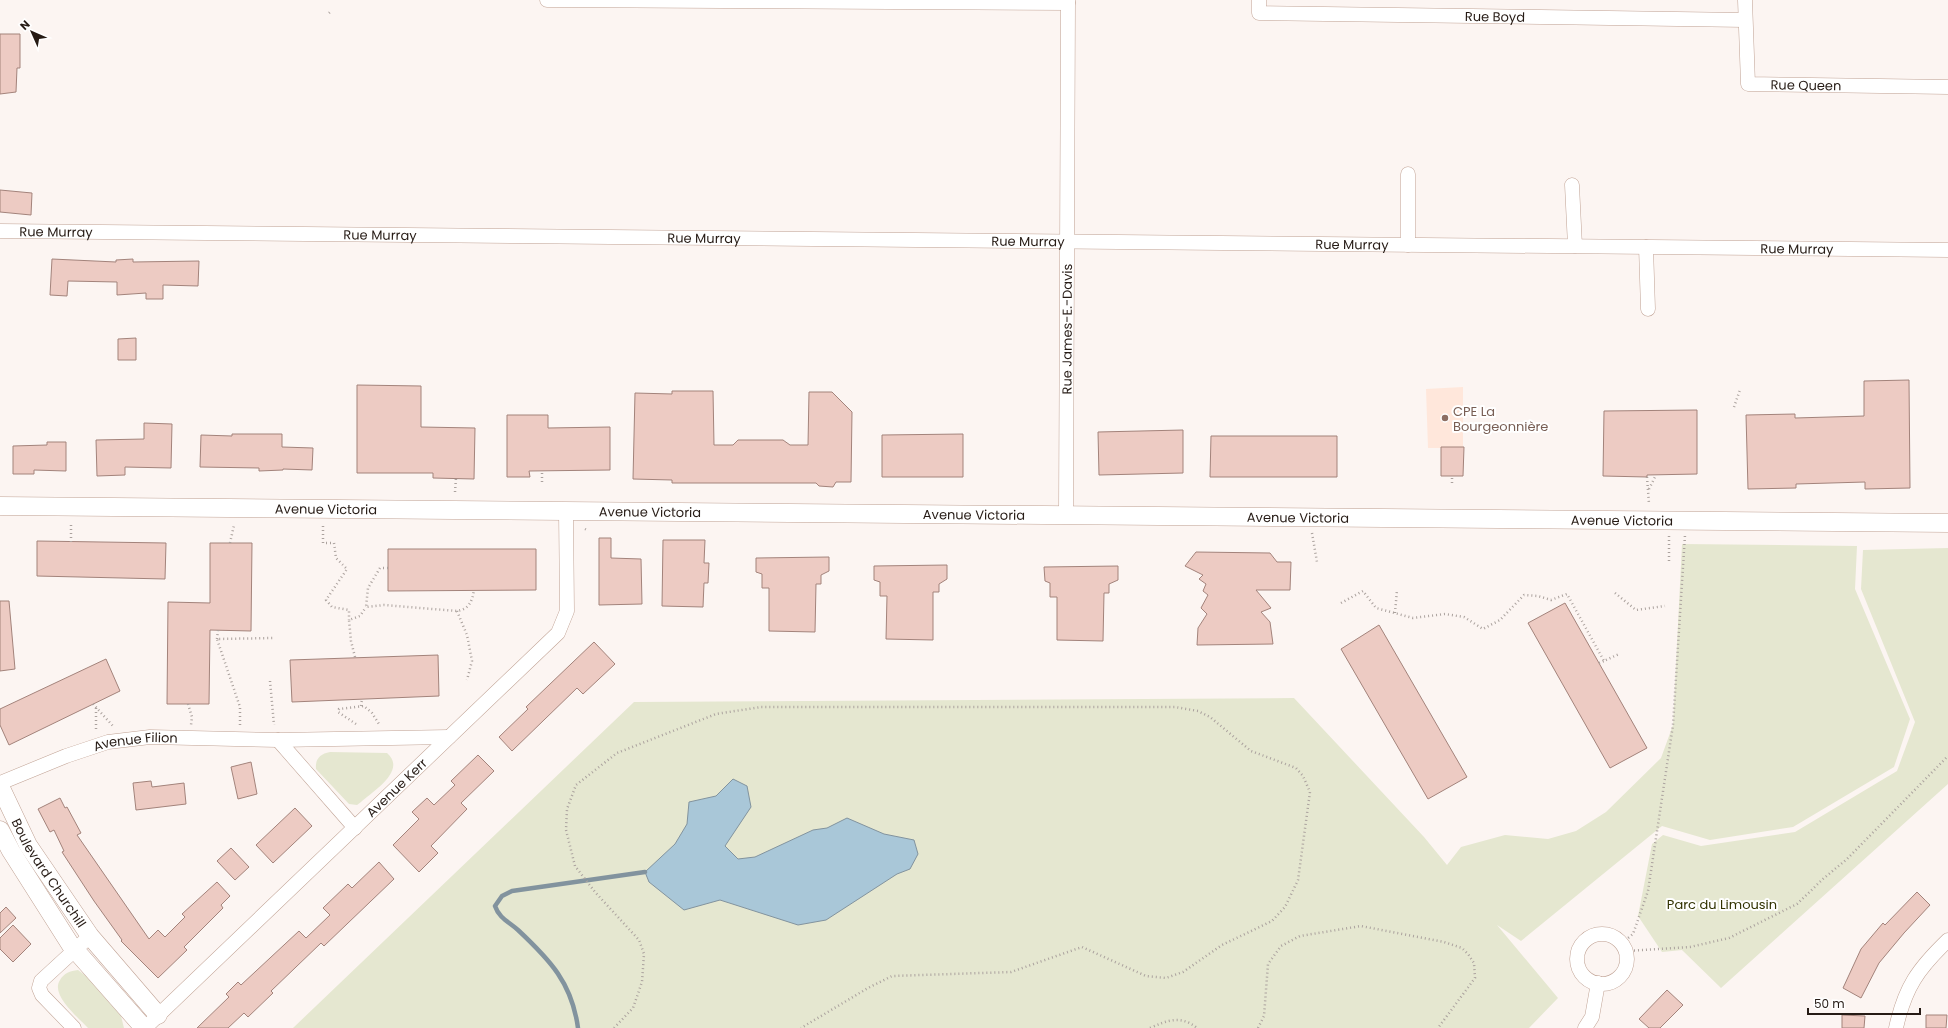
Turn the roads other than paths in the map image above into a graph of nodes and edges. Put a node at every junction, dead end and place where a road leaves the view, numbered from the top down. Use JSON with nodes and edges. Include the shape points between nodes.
{"nodes":[{"id":1,"x":547,"y":0,"type":"edge"},
{"id":2,"x":1259,"y":0,"type":"edge"},
{"id":3,"x":1745,"y":0,"type":"edge"},
{"id":4,"x":1068,"y":2,"type":"edge"},
{"id":5,"x":1745,"y":20,"type":"junction"},
{"id":6,"x":1948,"y":87,"type":"edge"},
{"id":7,"x":1408,"y":174,"type":"dead end"},
{"id":8,"x":1572,"y":185,"type":"dead end"},
{"id":9,"x":0,"y":231,"type":"edge"},
{"id":10,"x":1067,"y":242,"type":"junction"},
{"id":11,"x":1408,"y":245,"type":"junction"},
{"id":12,"x":1575,"y":246,"type":"junction"},
{"id":13,"x":1646,"y":247,"type":"junction"},
{"id":14,"x":1948,"y":250,"type":"edge"},
{"id":15,"x":1648,"y":309,"type":"dead end"},
{"id":16,"x":0,"y":506,"type":"edge"},
{"id":17,"x":566,"y":511,"type":"junction"},
{"id":18,"x":1066,"y":515,"type":"junction"},
{"id":19,"x":1948,"y":523,"type":"edge"},
{"id":20,"x":449,"y":737,"type":"junction"},
{"id":21,"x":278,"y":740,"type":"junction"},
{"id":22,"x":0,"y":785,"type":"edge"},
{"id":23,"x":355,"y":828,"type":"junction"},
{"id":24,"x":0,"y":830,"type":"edge"},
{"id":25,"x":90,"y":936,"type":"junction"},
{"id":26,"x":1948,"y":940,"type":"edge"},
{"id":27,"x":74,"y":949,"type":"junction"},
{"id":28,"x":1598,"y":983,"type":"junction"},
{"id":29,"x":149,"y":1024,"type":"edge"},
{"id":30,"x":74,"y":1028,"type":"edge"},
{"id":31,"x":1585,"y":1028,"type":"edge"},
{"id":32,"x":1896,"y":1028,"type":"edge"}],
"edges":[{"from":1,"to":4,"type":"street"},
{"from":2,"to":5,"type":"street","name":"Rue Boyd","via":[[1259,13]]},
{"from":3,"to":5,"type":"street","name":"Rue Queen"},
{"from":4,"to":10,"type":"street","name":"Rue James-E.-Davis"},
{"from":5,"to":6,"type":"street","name":"Rue Queen","via":[[1748,84]]},
{"from":7,"to":11,"type":"street","name":"Rue Murray"},
{"from":8,"to":12,"type":"street"},
{"from":9,"to":10,"type":"street","name":"Rue Murray"},
{"from":10,"to":11,"type":"street","name":"Rue Murray"},
{"from":10,"to":18,"type":"street","name":"Rue James-E.-Davis"},
{"from":11,"to":12,"type":"street","name":"Rue Murray"},
{"from":12,"to":13,"type":"street","name":"Rue Murray"},
{"from":13,"to":14,"type":"street","name":"Rue Murray"},
{"from":13,"to":15,"type":"street"},
{"from":16,"to":17,"type":"street","name":"Avenue Victoria"},
{"from":17,"to":18,"type":"street","name":"Avenue Victoria"},
{"from":17,"to":20,"type":"street","name":"Avenue Kerr","via":[[567,611],[558,633]]},
{"from":18,"to":19,"type":"street","name":"Avenue Victoria"},
{"from":20,"to":21,"type":"street","name":"Avenue Filion"},
{"from":20,"to":23,"type":"street","name":"Avenue Kerr"},
{"from":21,"to":22,"type":"street","name":"Avenue Filion","via":[[150,737],[108,742],[66,756]]},
{"from":21,"to":23,"type":"street"},
{"from":22,"to":25,"type":"street","name":"Boulevard Churchill","via":[[28,845]]},
{"from":23,"to":29,"type":"street","name":"Avenue Kerr"},
{"from":24,"to":27,"type":"street","name":"Boulevard Churchill"},
{"from":25,"to":27,"type":"street","name":"Boulevard Churchill"},
{"from":25,"to":29,"type":"street","name":"Boulevard Churchill"},
{"from":26,"to":32,"type":"street","via":[[1912,982],[1901,1005]]},
{"from":27,"to":29,"type":"street","name":"Boulevard Churchill"},
{"from":27,"to":30,"type":"street","name":"Boulevard Churchill","via":[[41,981],[39,988],[42,995]]},
{"from":28,"to":28,"type":"street","via":[[1611,982],[1626,968],[1624,947],[1612,936],[1592,936],[1581,947],[1578,962],[1580,970],[1584,976]]},
{"from":28,"to":31,"type":"street","via":[[1592,1017]]}]}
